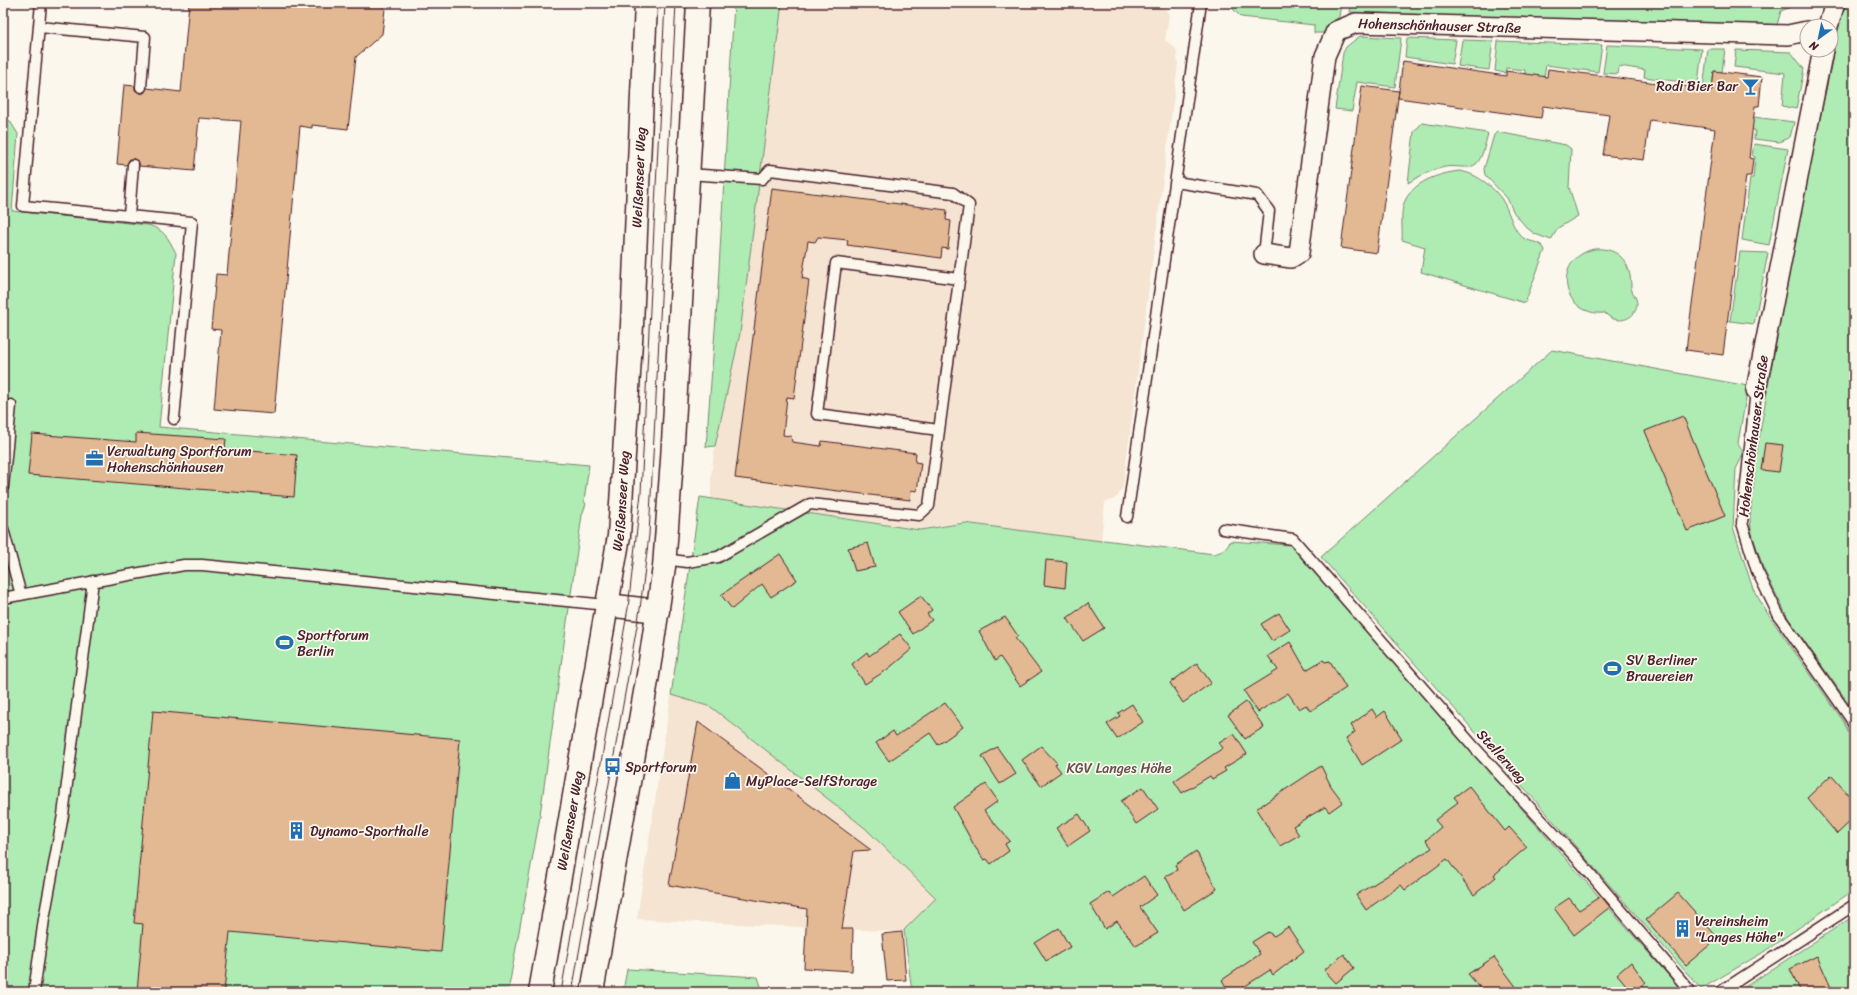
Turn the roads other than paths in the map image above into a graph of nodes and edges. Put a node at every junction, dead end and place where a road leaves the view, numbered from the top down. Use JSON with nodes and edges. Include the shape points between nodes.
{"nodes":[{"id":1,"x":42,"y":3,"type":"edge"},
{"id":2,"x":646,"y":3,"type":"edge"},
{"id":3,"x":698,"y":3,"type":"edge"},
{"id":4,"x":1201,"y":3,"type":"edge"},
{"id":5,"x":1835,"y":3,"type":"edge"},
{"id":6,"x":1830,"y":18,"type":"edge"},
{"id":7,"x":39,"y":27,"type":"junction"},
{"id":8,"x":1799,"y":32,"type":"edge"},
{"id":9,"x":1822,"y":58,"type":"edge"},
{"id":10,"x":141,"y":87,"type":"dead end"},
{"id":11,"x":133,"y":166,"type":"dead end"},
{"id":12,"x":688,"y":174,"type":"junction"},
{"id":13,"x":1176,"y":182,"type":"junction"},
{"id":14,"x":129,"y":216,"type":"junction"},
{"id":15,"x":1264,"y":254,"type":"joint"},
{"id":16,"x":959,"y":279,"type":"junction"},
{"id":17,"x":1756,"y":390,"type":"joint"},
{"id":18,"x":11,"y":405,"type":"dead end"},
{"id":19,"x":174,"y":419,"type":"dead end"},
{"id":20,"x":939,"y":430,"type":"junction"},
{"id":21,"x":3,"y":487,"type":"edge"},
{"id":22,"x":1127,"y":517,"type":"dead end"},
{"id":23,"x":3,"y":529,"type":"edge"},
{"id":24,"x":1223,"y":529,"type":"dead end"},
{"id":25,"x":664,"y":559,"type":"junction"},
{"id":26,"x":93,"y":581,"type":"junction"},
{"id":27,"x":21,"y":595,"type":"junction"},
{"id":28,"x":3,"y":598,"type":"edge"},
{"id":29,"x":607,"y":606,"type":"junction"},
{"id":30,"x":658,"y":611,"type":"junction"},
{"id":31,"x":1854,"y":726,"type":"edge"},
{"id":32,"x":1854,"y":905,"type":"edge"},
{"id":33,"x":34,"y":992,"type":"edge"},
{"id":34,"x":540,"y":992,"type":"edge"},
{"id":35,"x":592,"y":992,"type":"edge"},
{"id":36,"x":1691,"y":992,"type":"edge"},
{"id":37,"x":1720,"y":992,"type":"edge"}],
"edges":[{"from":1,"to":7,"type":"lane"},
{"from":2,"to":29,"type":"main road","name":"Weißenseer Weg","via":[[625,457],[619,536]]},
{"from":3,"to":12,"type":"main road"},
{"from":4,"to":13,"type":"lane"},
{"from":5,"to":6,"type":"street"},
{"from":7,"to":10,"type":"lane","via":[[145,37]]},
{"from":7,"to":14,"type":"lane","via":[[23,206]]},
{"from":8,"to":15,"type":"street","name":"Hohenschönhauser Straße","via":[[1788,35],[1356,23],[1340,29],[1336,31],[1325,56],[1299,253],[1291,258]]},
{"from":9,"to":17,"type":"street","name":"Hohenschönhauser Straße"},
{"from":11,"to":14,"type":"lane"},
{"from":12,"to":16,"type":"lane","via":[[762,179],[770,170],[953,193],[969,205]]},
{"from":12,"to":25,"type":"main road"},
{"from":13,"to":15,"type":"lane","via":[[1257,194],[1269,211]]},
{"from":13,"to":22,"type":"lane"},
{"from":14,"to":19,"type":"lane","via":[[192,222]]},
{"from":16,"to":20,"type":"lane"},
{"from":16,"to":20,"type":"lane","via":[[836,263],[817,414]]},
{"from":17,"to":31,"type":"lane","name":"Hohenschönhauser Straße","via":[[1742,523],[1757,571],[1779,616]]},
{"from":18,"to":21,"type":"lane"},
{"from":20,"to":25,"type":"lane","via":[[929,506],[919,515],[810,504],[718,557],[687,562]]},
{"from":23,"to":27,"type":"lane"},
{"from":24,"to":36,"type":"lane","name":"Stellerweg","via":[[1293,539],[1470,742],[1581,863]]},
{"from":25,"to":30,"type":"main road"},
{"from":26,"to":27,"type":"lane"},
{"from":26,"to":29,"type":"lane","via":[[184,565],[202,565]]},
{"from":26,"to":33,"type":"lane","via":[[63,815]]},
{"from":27,"to":28,"type":"lane"},
{"from":29,"to":30,"type":"main road"},
{"from":29,"to":34,"type":"main road","name":"Weißenseer Weg"},
{"from":30,"to":35,"type":"main road"},
{"from":32,"to":37,"type":"lane"}]}
